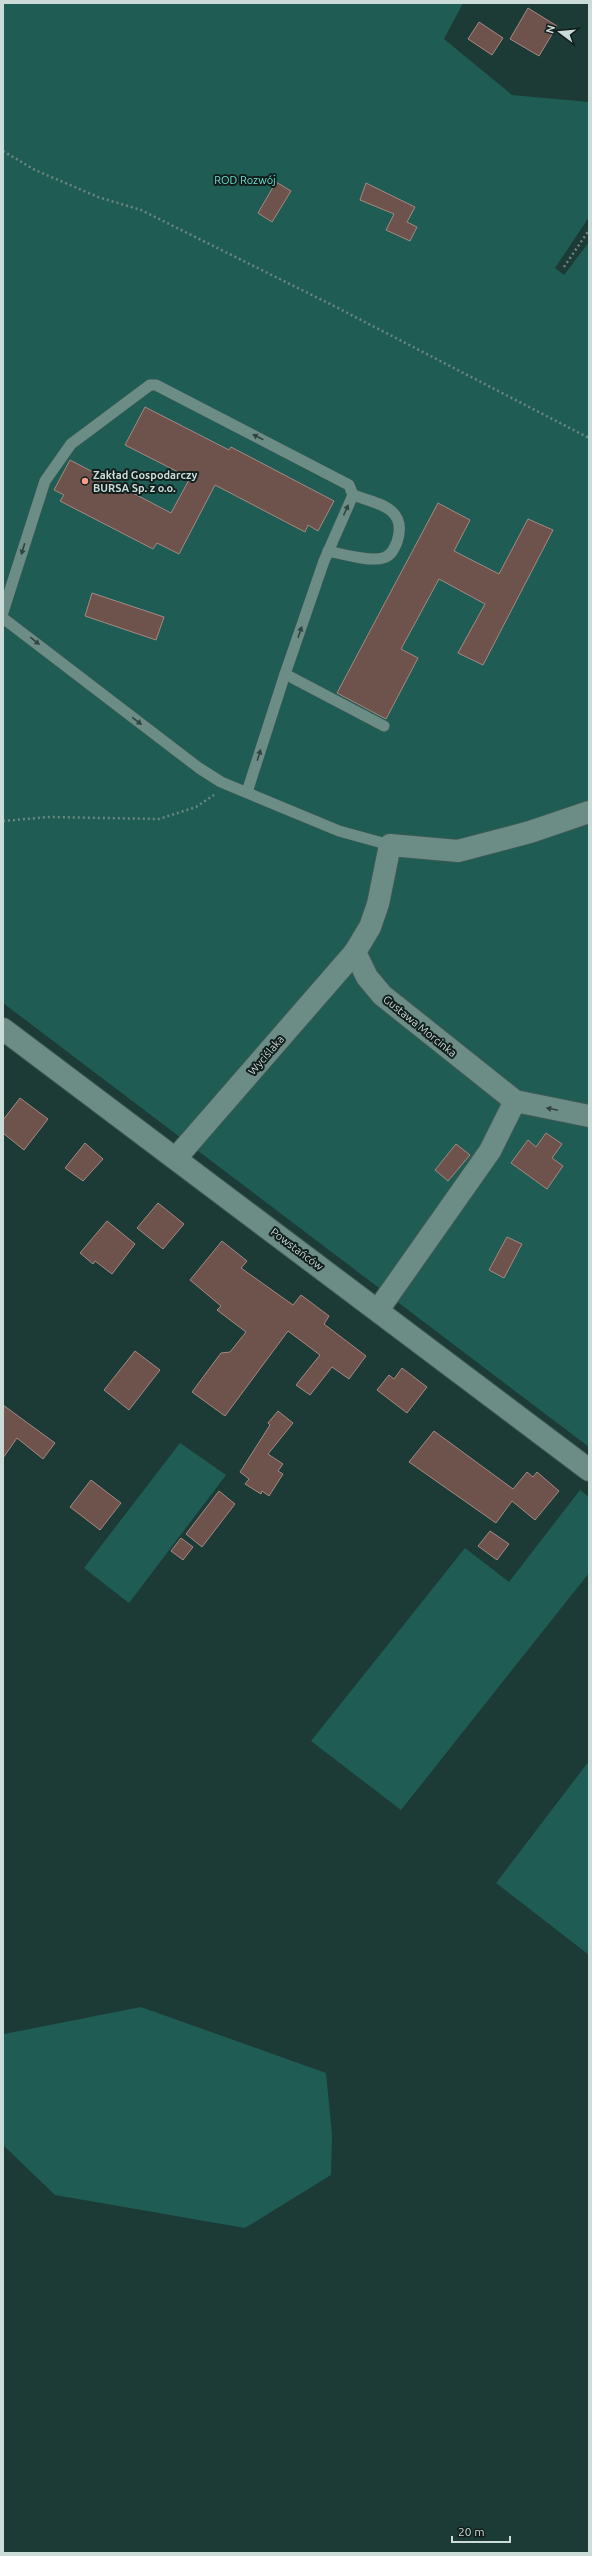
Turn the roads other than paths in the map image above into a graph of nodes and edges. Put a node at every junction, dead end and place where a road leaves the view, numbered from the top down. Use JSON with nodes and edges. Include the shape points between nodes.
{"nodes":[{"id":1,"x":353,"y":495,"type":"junction"},
{"id":2,"x":328,"y":551,"type":"junction"},
{"id":3,"x":3,"y":612,"type":"edge"},
{"id":4,"x":3,"y":618,"type":"edge"},
{"id":5,"x":285,"y":674,"type":"junction"},
{"id":6,"x":384,"y":726,"type":"dead end"},
{"id":7,"x":248,"y":792,"type":"junction"},
{"id":8,"x":589,"y":812,"type":"edge"},
{"id":9,"x":390,"y":845,"type":"junction"},
{"id":10,"x":355,"y":952,"type":"junction"},
{"id":11,"x":3,"y":1029,"type":"edge"},
{"id":12,"x":515,"y":1101,"type":"junction"},
{"id":13,"x":589,"y":1116,"type":"edge"},
{"id":14,"x":176,"y":1158,"type":"junction"},
{"id":15,"x":378,"y":1310,"type":"junction"},
{"id":16,"x":589,"y":1470,"type":"edge"}],
"edges":[{"from":2,"to":1,"type":"lane","one_way":true},
{"from":1,"to":2,"type":"lane","via":[[392,510],[401,525],[396,545],[384,558],[374,559]]},
{"from":1,"to":3,"type":"lane","one_way":true,"via":[[349,485],[150,385],[71,444],[53,468],[45,481]]},
{"from":5,"to":2,"type":"lane","one_way":true},
{"from":4,"to":7,"type":"lane","one_way":true,"via":[[199,768]]},
{"from":5,"to":6,"type":"lane"},
{"from":7,"to":5,"type":"lane","one_way":true},
{"from":7,"to":9,"type":"lane","via":[[339,831]]},
{"from":8,"to":9,"type":"street","via":[[530,832],[458,851]]},
{"from":9,"to":10,"type":"street","via":[[378,904],[370,928]]},
{"from":10,"to":12,"type":"street","name":"Gustawa Morcinka","via":[[367,977],[382,995]]},
{"from":10,"to":14,"type":"street","name":"Wyciślaka"},
{"from":11,"to":14,"type":"street","name":"Powstańców"},
{"from":13,"to":12,"type":"street","one_way":true},
{"from":12,"to":15,"type":"street","via":[[490,1151]]},
{"from":14,"to":15,"type":"street","name":"Powstańców"},
{"from":15,"to":16,"type":"street","name":"Powstańców"}]}
